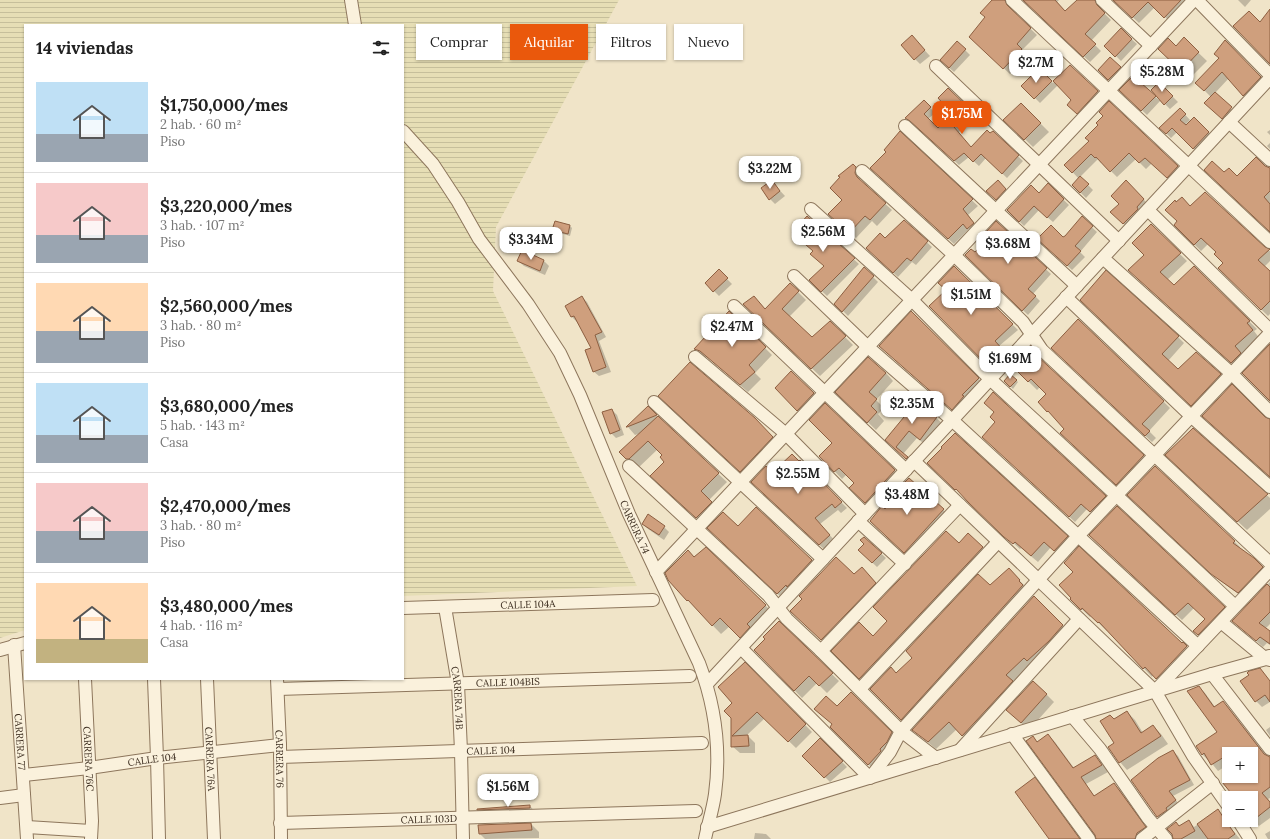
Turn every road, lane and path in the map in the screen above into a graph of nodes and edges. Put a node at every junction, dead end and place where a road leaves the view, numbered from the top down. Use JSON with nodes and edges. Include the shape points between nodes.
{"nodes":[{"id":1,"x":351,"y":0,"type":"edge"},
{"id":2,"x":1012,"y":0,"type":"edge"},
{"id":3,"x":1102,"y":0,"type":"edge"},
{"id":4,"x":1196,"y":0,"type":"edge"},
{"id":5,"x":355,"y":24,"type":"edge"},
{"id":6,"x":1151,"y":46,"type":"junction"},
{"id":7,"x":936,"y":66,"type":"dead end"},
{"id":8,"x":1270,"y":75,"type":"edge"},
{"id":9,"x":1270,"y":78,"type":"edge"},
{"id":10,"x":1109,"y":91,"type":"junction"},
{"id":11,"x":1229,"y":122,"type":"junction"},
{"id":12,"x":905,"y":126,"type":"dead end"},
{"id":13,"x":404,"y":132,"type":"edge"},
{"id":14,"x":1270,"y":160,"type":"edge"},
{"id":15,"x":1039,"y":165,"type":"junction"},
{"id":16,"x":1189,"y":166,"type":"junction"},
{"id":17,"x":862,"y":171,"type":"dead end"},
{"id":18,"x":811,"y":209,"type":"dead end"},
{"id":19,"x":1148,"y":210,"type":"junction"},
{"id":20,"x":996,"y":211,"type":"junction"},
{"id":21,"x":1119,"y":241,"type":"junction"},
{"id":22,"x":1270,"y":242,"type":"edge"},
{"id":23,"x":954,"y":255,"type":"junction"},
{"id":24,"x":1103,"y":258,"type":"junction"},
{"id":25,"x":794,"y":276,"type":"dead end"},
{"id":26,"x":1077,"y":286,"type":"junction"},
{"id":27,"x":1066,"y":297,"type":"junction"},
{"id":28,"x":912,"y":300,"type":"junction"},
{"id":29,"x":734,"y":306,"type":"dead end"},
{"id":30,"x":1270,"y":330,"type":"edge"},
{"id":31,"x":1270,"y":333,"type":"edge"},
{"id":32,"x":1032,"y":334,"type":"junction"},
{"id":33,"x":868,"y":347,"type":"junction"},
{"id":34,"x":695,"y":357,"type":"dead end"},
{"id":35,"x":1232,"y":374,"type":"junction"},
{"id":36,"x":990,"y":380,"type":"junction"},
{"id":37,"x":825,"y":393,"type":"junction"},
{"id":38,"x":654,"y":402,"type":"dead end"},
{"id":39,"x":1270,"y":412,"type":"edge"},
{"id":40,"x":1192,"y":416,"type":"junction"},
{"id":41,"x":952,"y":420,"type":"junction"},
{"id":42,"x":786,"y":434,"type":"junction"},
{"id":43,"x":1155,"y":455,"type":"junction"},
{"id":44,"x":910,"y":465,"type":"junction"},
{"id":45,"x":630,"y":466,"type":"dead end"},
{"id":46,"x":741,"y":482,"type":"junction"},
{"id":47,"x":1270,"y":487,"type":"edge"},
{"id":48,"x":1116,"y":495,"type":"junction"},
{"id":49,"x":960,"y":505,"type":"junction"},
{"id":50,"x":862,"y":518,"type":"junction"},
{"id":51,"x":697,"y":529,"type":"junction"},
{"id":52,"x":1078,"y":536,"type":"junction"},
{"id":53,"x":998,"y":542,"type":"junction"},
{"id":54,"x":823,"y":559,"type":"junction"},
{"id":55,"x":1270,"y":563,"type":"edge"},
{"id":56,"x":905,"y":564,"type":"junction"},
{"id":57,"x":1270,"y":570,"type":"edge"},
{"id":58,"x":656,"y":572,"type":"junction"},
{"id":59,"x":1038,"y":580,"type":"junction"},
{"id":60,"x":654,"y":600,"type":"dead end"},
{"id":61,"x":1236,"y":606,"type":"junction"},
{"id":62,"x":445,"y":607,"type":"junction"},
{"id":63,"x":404,"y":608,"type":"edge"},
{"id":64,"x":778,"y":608,"type":"junction"},
{"id":65,"x":1079,"y":619,"type":"junction"},
{"id":66,"x":1221,"y":622,"type":"junction"},
{"id":67,"x":20,"y":644,"type":"edge"},
{"id":68,"x":1198,"y":646,"type":"junction"},
{"id":69,"x":741,"y":648,"type":"junction"},
{"id":70,"x":0,"y":650,"type":"edge"},
{"id":71,"x":821,"y":651,"type":"junction"},
{"id":72,"x":1269,"y":658,"type":"edge"},
{"id":73,"x":1212,"y":674,"type":"junction"},
{"id":74,"x":690,"y":676,"type":"dead end"},
{"id":75,"x":85,"y":680,"type":"edge"},
{"id":76,"x":154,"y":680,"type":"edge"},
{"id":77,"x":207,"y":680,"type":"edge"},
{"id":78,"x":277,"y":684,"type":"edge"},
{"id":79,"x":458,"y":684,"type":"junction"},
{"id":80,"x":707,"y":684,"type":"junction"},
{"id":81,"x":860,"y":689,"type":"junction"},
{"id":82,"x":1155,"y":691,"type":"junction"},
{"id":83,"x":1072,"y":716,"type":"junction"},
{"id":84,"x":901,"y":731,"type":"junction"},
{"id":85,"x":1012,"y":734,"type":"junction"},
{"id":86,"x":702,"y":743,"type":"dead end"},
{"id":87,"x":1270,"y":749,"type":"edge"},
{"id":88,"x":280,"y":751,"type":"junction"},
{"id":89,"x":461,"y":751,"type":"junction"},
{"id":90,"x":959,"y":751,"type":"junction"},
{"id":91,"x":210,"y":753,"type":"junction"},
{"id":92,"x":157,"y":758,"type":"junction"},
{"id":93,"x":936,"y":758,"type":"junction"},
{"id":94,"x":89,"y":768,"type":"junction"},
{"id":95,"x":24,"y":775,"type":"junction"},
{"id":96,"x":870,"y":778,"type":"junction"},
{"id":97,"x":1213,"y":783,"type":"junction"},
{"id":98,"x":24,"y":795,"type":"junction"},
{"id":99,"x":1222,"y":796,"type":"edge"},
{"id":100,"x":0,"y":798,"type":"edge"},
{"id":101,"x":696,"y":811,"type":"dead end"},
{"id":102,"x":462,"y":818,"type":"junction"},
{"id":103,"x":280,"y":823,"type":"junction"},
{"id":104,"x":27,"y":827,"type":"junction"},
{"id":105,"x":1156,"y":827,"type":"junction"},
{"id":106,"x":1242,"y":827,"type":"edge"},
{"id":107,"x":706,"y":833,"type":"edge"},
{"id":108,"x":91,"y":835,"type":"edge"},
{"id":109,"x":27,"y":839,"type":"edge"},
{"id":110,"x":159,"y":839,"type":"edge"},
{"id":111,"x":214,"y":839,"type":"edge"},
{"id":112,"x":281,"y":839,"type":"edge"},
{"id":113,"x":462,"y":839,"type":"edge"},
{"id":114,"x":1089,"y":839,"type":"edge"},
{"id":115,"x":1142,"y":839,"type":"edge"},
{"id":116,"x":1166,"y":839,"type":"edge"},
{"id":117,"x":1250,"y":839,"type":"edge"}],
"edges":[{"from":1,"to":5,"type":"street"},
{"from":2,"to":10,"type":"street"},
{"from":3,"to":6,"type":"street"},
{"from":4,"to":6,"type":"street"},
{"from":4,"to":8,"type":"street"},
{"from":6,"to":10,"type":"street"},
{"from":7,"to":15,"type":"street"},
{"from":9,"to":11,"type":"street"},
{"from":10,"to":15,"type":"street"},
{"from":10,"to":16,"type":"street"},
{"from":11,"to":14,"type":"street"},
{"from":11,"to":16,"type":"street"},
{"from":12,"to":20,"type":"street"},
{"from":13,"to":58,"type":"street","name":"CARRERA 74","via":[[433,164],[479,239],[528,304],[560,353]]},
{"from":15,"to":20,"type":"street"},
{"from":15,"to":21,"type":"street"},
{"from":16,"to":19,"type":"street"},
{"from":16,"to":22,"type":"street"},
{"from":17,"to":23,"type":"street"},
{"from":18,"to":28,"type":"street"},
{"from":19,"to":21,"type":"street"},
{"from":19,"to":30,"type":"street"},
{"from":20,"to":23,"type":"street"},
{"from":20,"to":26,"type":"street"},
{"from":21,"to":24,"type":"street"},
{"from":23,"to":28,"type":"street"},
{"from":23,"to":32,"type":"street","via":[[1023,322]]},
{"from":24,"to":26,"type":"street"},
{"from":24,"to":35,"type":"street"},
{"from":25,"to":33,"type":"street"},
{"from":26,"to":27,"type":"street"},
{"from":27,"to":32,"type":"street"},
{"from":27,"to":40,"type":"street"},
{"from":28,"to":33,"type":"street"},
{"from":28,"to":36,"type":"street"},
{"from":29,"to":37,"type":"street"},
{"from":31,"to":35,"type":"street"},
{"from":32,"to":36,"type":"street"},
{"from":32,"to":43,"type":"street","via":[[1042,350]]},
{"from":33,"to":37,"type":"street"},
{"from":33,"to":41,"type":"street"},
{"from":34,"to":42,"type":"street"},
{"from":35,"to":39,"type":"street"},
{"from":35,"to":40,"type":"street"},
{"from":36,"to":41,"type":"street"},
{"from":36,"to":48,"type":"street"},
{"from":37,"to":42,"type":"street"},
{"from":37,"to":44,"type":"street"},
{"from":38,"to":46,"type":"street"},
{"from":40,"to":43,"type":"street"},
{"from":40,"to":47,"type":"street"},
{"from":41,"to":44,"type":"street"},
{"from":41,"to":52,"type":"street"},
{"from":42,"to":46,"type":"street"},
{"from":42,"to":50,"type":"street"},
{"from":43,"to":48,"type":"street"},
{"from":43,"to":55,"type":"street"},
{"from":44,"to":49,"type":"street"},
{"from":44,"to":50,"type":"street"},
{"from":45,"to":51,"type":"street"},
{"from":46,"to":51,"type":"street"},
{"from":46,"to":54,"type":"street"},
{"from":48,"to":52,"type":"street"},
{"from":48,"to":61,"type":"street"},
{"from":49,"to":53,"type":"street"},
{"from":49,"to":56,"type":"street"},
{"from":50,"to":54,"type":"street"},
{"from":50,"to":56,"type":"street"},
{"from":51,"to":58,"type":"street"},
{"from":51,"to":64,"type":"street","via":[[768,595]]},
{"from":52,"to":59,"type":"street"},
{"from":52,"to":68,"type":"street"},
{"from":53,"to":59,"type":"street"},
{"from":53,"to":81,"type":"street"},
{"from":54,"to":64,"type":"street"},
{"from":56,"to":71,"type":"street"},
{"from":57,"to":61,"type":"street"},
{"from":58,"to":80,"type":"street","name":"CARRERA 74"},
{"from":59,"to":65,"type":"street"},
{"from":59,"to":84,"type":"street"},
{"from":60,"to":62,"type":"street","name":"CALLE 104A"},
{"from":61,"to":66,"type":"street"},
{"from":62,"to":63,"type":"street","name":"CALLE 104A"},
{"from":62,"to":79,"type":"street","name":"CARRERA 74B"},
{"from":64,"to":69,"type":"street"},
{"from":64,"to":71,"type":"street"},
{"from":65,"to":82,"type":"street"},
{"from":65,"to":90,"type":"street"},
{"from":66,"to":68,"type":"street"},
{"from":66,"to":72,"type":"street"},
{"from":67,"to":70,"type":"street"},
{"from":67,"to":95,"type":"street","name":"CARRERA 77"},
{"from":68,"to":82,"type":"street"},
{"from":69,"to":80,"type":"street"},
{"from":69,"to":96,"type":"street"},
{"from":71,"to":81,"type":"street"},
{"from":72,"to":73,"type":"street"},
{"from":73,"to":82,"type":"street"},
{"from":73,"to":87,"type":"street"},
{"from":74,"to":79,"type":"street","name":"CALLE 104BIS"},
{"from":75,"to":94,"type":"street","name":"CARRERA 76C"},
{"from":76,"to":92,"type":"street"},
{"from":77,"to":91,"type":"street","name":"CARRERA 76A"},
{"from":78,"to":79,"type":"street","name":"CALLE 104BIS"},
{"from":78,"to":88,"type":"street","name":"CARRERA 76"},
{"from":79,"to":89,"type":"street","name":"CARRERA 74B"},
{"from":80,"to":107,"type":"street","name":"CARRERA 74","via":[[714,718],[717,775]]},
{"from":81,"to":84,"type":"street"},
{"from":82,"to":83,"type":"street"},
{"from":82,"to":97,"type":"street","via":[[1193,756]]},
{"from":83,"to":85,"type":"street"},
{"from":83,"to":105,"type":"street","via":[[1100,749]]},
{"from":84,"to":93,"type":"street"},
{"from":84,"to":96,"type":"street","via":[[890,752]]},
{"from":85,"to":90,"type":"street"},
{"from":85,"to":114,"type":"street"},
{"from":86,"to":89,"type":"street","name":"CALLE 104"},
{"from":88,"to":89,"type":"street","name":"CALLE 104"},
{"from":88,"to":91,"type":"street","name":"CALLE 104"},
{"from":88,"to":103,"type":"street","name":"CARRERA 76"},
{"from":89,"to":102,"type":"street","name":"CARRERA 74B"},
{"from":90,"to":93,"type":"street"},
{"from":91,"to":92,"type":"street","name":"CALLE 104"},
{"from":91,"to":111,"type":"street","name":"CARRERA 76A"},
{"from":92,"to":94,"type":"street","name":"CALLE 104"},
{"from":92,"to":110,"type":"street"},
{"from":93,"to":96,"type":"street"},
{"from":94,"to":95,"type":"street","name":"CALLE 104"},
{"from":94,"to":108,"type":"street","name":"CARRERA 76C"},
{"from":95,"to":98,"type":"street","name":"CARRERA 77"},
{"from":96,"to":107,"type":"street"},
{"from":97,"to":99,"type":"street"},
{"from":97,"to":105,"type":"street"},
{"from":98,"to":100,"type":"street"},
{"from":98,"to":104,"type":"street","name":"CARRERA 77"},
{"from":101,"to":102,"type":"street","name":"CALLE 103D"},
{"from":102,"to":103,"type":"street","name":"CALLE 103D"},
{"from":102,"to":113,"type":"street","name":"CARRERA 74B"},
{"from":103,"to":112,"type":"street","name":"CARRERA 76"},
{"from":104,"to":108,"type":"street"},
{"from":104,"to":109,"type":"street","name":"CARRERA 77"},
{"from":105,"to":115,"type":"street"},
{"from":105,"to":116,"type":"street"},
{"from":106,"to":117,"type":"street"}]}
